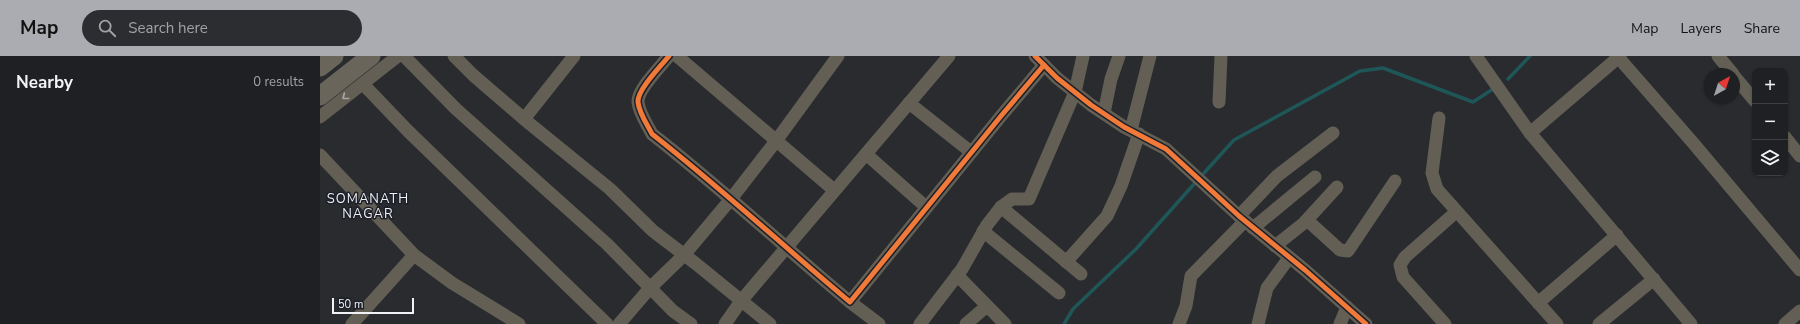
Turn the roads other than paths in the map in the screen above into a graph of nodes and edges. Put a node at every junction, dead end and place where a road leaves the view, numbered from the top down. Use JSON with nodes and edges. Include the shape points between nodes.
{"nodes":[{"id":1,"x":334,"y":56,"type":"edge"},
{"id":2,"x":371,"y":56,"type":"edge"},
{"id":3,"x":398,"y":56,"type":"edge"},
{"id":4,"x":404,"y":56,"type":"edge"},
{"id":5,"x":454,"y":56,"type":"edge"},
{"id":6,"x":574,"y":56,"type":"edge"},
{"id":7,"x":669,"y":56,"type":"edge"},
{"id":8,"x":677,"y":56,"type":"edge"},
{"id":9,"x":838,"y":56,"type":"edge"},
{"id":10,"x":949,"y":56,"type":"edge"},
{"id":11,"x":1035,"y":56,"type":"edge"},
{"id":12,"x":1083,"y":56,"type":"edge"},
{"id":13,"x":1119,"y":56,"type":"edge"},
{"id":14,"x":1150,"y":56,"type":"edge"},
{"id":15,"x":1221,"y":56,"type":"edge"},
{"id":16,"x":1476,"y":56,"type":"edge"},
{"id":17,"x":1718,"y":56,"type":"edge"},
{"id":18,"x":1619,"y":57,"type":"edge"},
{"id":19,"x":1044,"y":65,"type":"junction"},
{"id":20,"x":320,"y":67,"type":"edge"},
{"id":21,"x":1727,"y":68,"type":"edge"},
{"id":22,"x":1740,"y":83,"type":"edge"},
{"id":23,"x":363,"y":84,"type":"junction"},
{"id":24,"x":1075,"y":92,"type":"junction"},
{"id":25,"x":320,"y":96,"type":"edge"},
{"id":26,"x":1752,"y":97,"type":"edge"},
{"id":27,"x":1219,"y":102,"type":"dead end"},
{"id":28,"x":909,"y":103,"type":"junction"},
{"id":29,"x":1104,"y":113,"type":"junction"},
{"id":30,"x":320,"y":117,"type":"edge"},
{"id":31,"x":1439,"y":118,"type":"dead end"},
{"id":32,"x":524,"y":119,"type":"junction"},
{"id":33,"x":1135,"y":132,"type":"junction"},
{"id":34,"x":1333,"y":133,"type":"dead end"},
{"id":35,"x":1530,"y":133,"type":"junction"},
{"id":36,"x":1787,"y":140,"type":"edge"},
{"id":37,"x":776,"y":141,"type":"junction"},
{"id":38,"x":971,"y":152,"type":"junction"},
{"id":39,"x":866,"y":154,"type":"junction"},
{"id":40,"x":320,"y":155,"type":"edge"},
{"id":41,"x":1800,"y":156,"type":"edge"},
{"id":42,"x":1315,"y":177,"type":"dead end"},
{"id":43,"x":1395,"y":181,"type":"dead end"},
{"id":44,"x":1337,"y":188,"type":"dead end"},
{"id":45,"x":834,"y":190,"type":"junction"},
{"id":46,"x":731,"y":199,"type":"junction"},
{"id":47,"x":1001,"y":206,"type":"junction"},
{"id":48,"x":926,"y":207,"type":"junction"},
{"id":49,"x":1456,"y":212,"type":"junction"},
{"id":50,"x":1307,"y":220,"type":"junction"},
{"id":51,"x":1246,"y":222,"type":"junction"},
{"id":52,"x":983,"y":231,"type":"junction"},
{"id":53,"x":1617,"y":235,"type":"junction"},
{"id":54,"x":1275,"y":246,"type":"junction"},
{"id":55,"x":786,"y":248,"type":"junction"},
{"id":56,"x":414,"y":255,"type":"junction"},
{"id":57,"x":684,"y":255,"type":"junction"},
{"id":58,"x":1289,"y":258,"type":"junction"},
{"id":59,"x":1066,"y":262,"type":"junction"},
{"id":60,"x":1800,"y":270,"type":"edge"},
{"id":61,"x":1082,"y":274,"type":"dead end"},
{"id":62,"x":957,"y":275,"type":"junction"},
{"id":63,"x":1654,"y":279,"type":"junction"},
{"id":64,"x":650,"y":288,"type":"junction"},
{"id":65,"x":1059,"y":293,"type":"dead end"},
{"id":66,"x":741,"y":301,"type":"junction"},
{"id":67,"x":850,"y":302,"type":"junction"},
{"id":68,"x":1538,"y":303,"type":"junction"},
{"id":69,"x":987,"y":306,"type":"junction"},
{"id":70,"x":1347,"y":307,"type":"junction"},
{"id":71,"x":1800,"y":311,"type":"edge"},
{"id":72,"x":352,"y":324,"type":"edge"},
{"id":73,"x":519,"y":324,"type":"edge"},
{"id":74,"x":607,"y":324,"type":"edge"},
{"id":75,"x":619,"y":324,"type":"edge"},
{"id":76,"x":691,"y":324,"type":"edge"},
{"id":77,"x":725,"y":324,"type":"edge"},
{"id":78,"x":770,"y":324,"type":"edge"},
{"id":79,"x":879,"y":324,"type":"edge"},
{"id":80,"x":920,"y":324,"type":"edge"},
{"id":81,"x":966,"y":324,"type":"edge"},
{"id":82,"x":1005,"y":324,"type":"edge"},
{"id":83,"x":1180,"y":324,"type":"edge"},
{"id":84,"x":1258,"y":324,"type":"edge"},
{"id":85,"x":1340,"y":324,"type":"edge"},
{"id":86,"x":1366,"y":324,"type":"edge"},
{"id":87,"x":1445,"y":324,"type":"edge"},
{"id":88,"x":1557,"y":324,"type":"edge"},
{"id":89,"x":1599,"y":324,"type":"edge"},
{"id":90,"x":1691,"y":324,"type":"edge"},
{"id":91,"x":1785,"y":324,"type":"edge"}],
"edges":[{"from":1,"to":20,"type":"highway"},
{"from":2,"to":25,"type":"highway"},
{"from":3,"to":23,"type":"street"},
{"from":4,"to":64,"type":"street","via":[[456,109],[607,244]]},
{"from":5,"to":32,"type":"street"},
{"from":6,"to":32,"type":"street"},
{"from":7,"to":46,"type":"street","via":[[638,97],[643,117],[652,134]]},
{"from":8,"to":37,"type":"street"},
{"from":9,"to":37,"type":"street"},
{"from":10,"to":28,"type":"street"},
{"from":11,"to":19,"type":"street"},
{"from":12,"to":24,"type":"street"},
{"from":13,"to":29,"type":"street"},
{"from":14,"to":33,"type":"street"},
{"from":15,"to":27,"type":"street"},
{"from":16,"to":35,"type":"street"},
{"from":17,"to":21,"type":"street"},
{"from":18,"to":35,"type":"street"},
{"from":18,"to":60,"type":"street"},
{"from":19,"to":24,"type":"street"},
{"from":19,"to":38,"type":"street"},
{"from":22,"to":26,"type":"street"},
{"from":23,"to":30,"type":"street","one_way":true},
{"from":23,"to":74,"type":"street"},
{"from":24,"to":29,"type":"street"},
{"from":24,"to":47,"type":"street","via":[[1029,199],[1012,199]]},
{"from":28,"to":38,"type":"street"},
{"from":28,"to":39,"type":"street"},
{"from":29,"to":33,"type":"street"},
{"from":31,"to":49,"type":"street","via":[[1433,180],[1437,189]]},
{"from":32,"to":57,"type":"street","via":[[610,189],[653,231]]},
{"from":33,"to":51,"type":"street","via":[[1166,150]]},
{"from":33,"to":59,"type":"street","via":[[1121,186],[1107,216]]},
{"from":34,"to":51,"type":"street","via":[[1277,176]]},
{"from":35,"to":53,"type":"street"},
{"from":36,"to":41,"type":"street"},
{"from":37,"to":45,"type":"street"},
{"from":37,"to":46,"type":"street"},
{"from":38,"to":48,"type":"street"},
{"from":39,"to":45,"type":"street"},
{"from":39,"to":48,"type":"street"},
{"from":40,"to":56,"type":"street"},
{"from":42,"to":51,"type":"street"},
{"from":43,"to":50,"type":"street","via":[[1348,251],[1340,250]]},
{"from":44,"to":50,"type":"street"},
{"from":45,"to":55,"type":"street"},
{"from":46,"to":55,"type":"street"},
{"from":46,"to":57,"type":"street"},
{"from":47,"to":52,"type":"street"},
{"from":47,"to":59,"type":"street"},
{"from":48,"to":67,"type":"street"},
{"from":49,"to":68,"type":"street"},
{"from":49,"to":87,"type":"street","via":[[1405,257],[1400,265],[1403,277]]},
{"from":50,"to":54,"type":"street"},
{"from":51,"to":54,"type":"street"},
{"from":51,"to":83,"type":"street","via":[[1191,276]]},
{"from":52,"to":62,"type":"street"},
{"from":52,"to":65,"type":"street"},
{"from":53,"to":63,"type":"street"},
{"from":53,"to":68,"type":"street"},
{"from":54,"to":58,"type":"street"},
{"from":55,"to":66,"type":"street"},
{"from":55,"to":67,"type":"street"},
{"from":56,"to":72,"type":"street"},
{"from":56,"to":73,"type":"street","via":[[452,283]]},
{"from":57,"to":64,"type":"street"},
{"from":57,"to":66,"type":"street"},
{"from":58,"to":70,"type":"street"},
{"from":58,"to":84,"type":"street","via":[[1267,288]]},
{"from":59,"to":61,"type":"street"},
{"from":62,"to":69,"type":"street"},
{"from":62,"to":80,"type":"street"},
{"from":63,"to":89,"type":"street"},
{"from":63,"to":90,"type":"street"},
{"from":64,"to":75,"type":"street"},
{"from":64,"to":76,"type":"street","via":[[673,311]]},
{"from":66,"to":77,"type":"street"},
{"from":66,"to":78,"type":"street"},
{"from":67,"to":79,"type":"street"},
{"from":68,"to":88,"type":"street"},
{"from":69,"to":81,"type":"street"},
{"from":69,"to":82,"type":"street"},
{"from":70,"to":85,"type":"street"},
{"from":70,"to":86,"type":"street"},
{"from":71,"to":91,"type":"street"}]}
